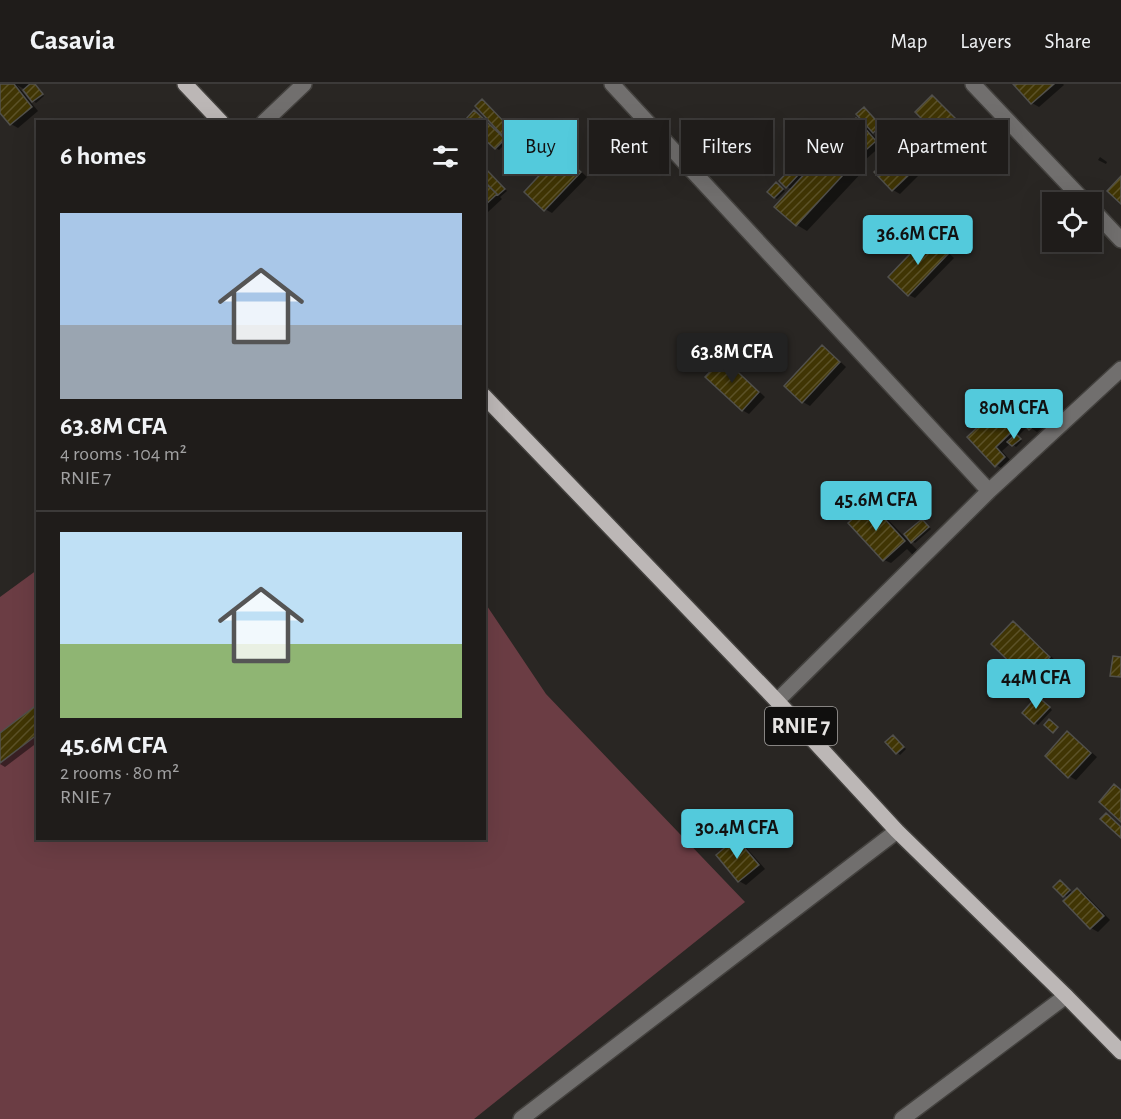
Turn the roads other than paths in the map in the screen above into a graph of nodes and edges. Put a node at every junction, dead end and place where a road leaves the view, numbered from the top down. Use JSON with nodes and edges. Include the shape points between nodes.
{"nodes":[{"id":1,"x":185,"y":84,"type":"edge"},
{"id":2,"x":304,"y":84,"type":"edge"},
{"id":3,"x":612,"y":84,"type":"edge"},
{"id":4,"x":973,"y":84,"type":"edge"},
{"id":5,"x":219,"y":120,"type":"edge"},
{"id":6,"x":266,"y":120,"type":"edge"},
{"id":7,"x":1076,"y":192,"type":"edge"},
{"id":8,"x":1102,"y":220,"type":"edge"},
{"id":9,"x":1121,"y":240,"type":"edge"},
{"id":10,"x":1121,"y":369,"type":"edge"},
{"id":11,"x":486,"y":398,"type":"edge"},
{"id":12,"x":989,"y":490,"type":"junction"},
{"id":13,"x":777,"y":701,"type":"junction"},
{"id":14,"x":897,"y":831,"type":"junction"},
{"id":15,"x":1066,"y":996,"type":"junction"},
{"id":16,"x":1121,"y":1053,"type":"edge"},
{"id":17,"x":521,"y":1119,"type":"edge"},
{"id":18,"x":902,"y":1119,"type":"edge"}],
"edges":[{"from":1,"to":5,"type":"main road"},
{"from":2,"to":6,"type":"street"},
{"from":3,"to":12,"type":"street"},
{"from":4,"to":7,"type":"street"},
{"from":8,"to":9,"type":"street"},
{"from":10,"to":12,"type":"street"},
{"from":11,"to":13,"type":"main road","name":"RNIE 7","number":"RNIE 7"},
{"from":12,"to":13,"type":"street"},
{"from":13,"to":14,"type":"main road","name":"RNIE 7","number":"RNIE 7"},
{"from":14,"to":15,"type":"main road","name":"RNIE 7","number":"RNIE 7"},
{"from":14,"to":17,"type":"street"},
{"from":15,"to":16,"type":"main road","name":"RNIE 7","number":"RNIE 7"},
{"from":15,"to":18,"type":"street"}]}
